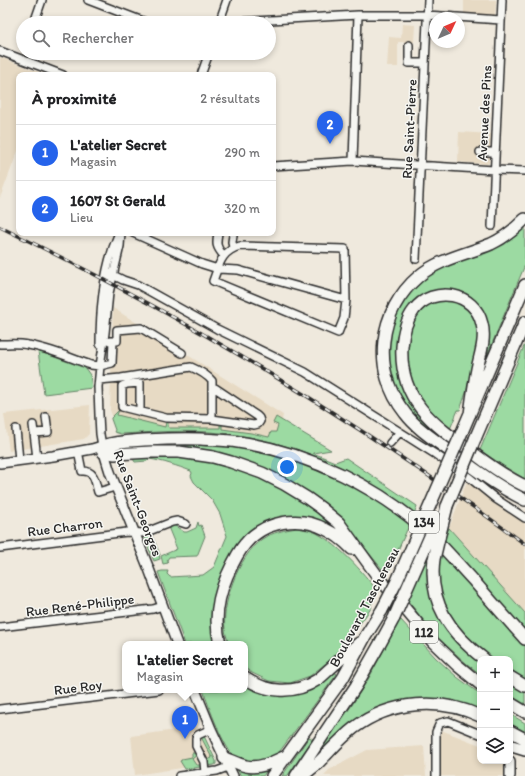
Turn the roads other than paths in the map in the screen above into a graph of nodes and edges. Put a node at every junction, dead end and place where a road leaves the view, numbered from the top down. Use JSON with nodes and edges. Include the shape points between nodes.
{"nodes":[{"id":1,"x":42,"y":0,"type":"edge"},
{"id":2,"x":88,"y":0,"type":"edge"},
{"id":3,"x":228,"y":0,"type":"edge"},
{"id":4,"x":428,"y":0,"type":"edge"},
{"id":5,"x":502,"y":0,"type":"edge"},
{"id":6,"x":358,"y":15,"type":"junction"},
{"id":7,"x":427,"y":15,"type":"junction"},
{"id":8,"x":36,"y":16,"type":"edge"},
{"id":9,"x":130,"y":16,"type":"edge"},
{"id":10,"x":222,"y":16,"type":"edge"},
{"id":11,"x":276,"y":20,"type":"edge"},
{"id":12,"x":501,"y":20,"type":"junction"},
{"id":13,"x":409,"y":46,"type":"dead end"},
{"id":14,"x":0,"y":51,"type":"edge"},
{"id":15,"x":16,"y":55,"type":"edge"},
{"id":16,"x":31,"y":60,"type":"edge"},
{"id":17,"x":206,"y":60,"type":"edge"},
{"id":18,"x":425,"y":63,"type":"junction"},
{"id":19,"x":57,"y":72,"type":"edge"},
{"id":20,"x":202,"y":72,"type":"edge"},
{"id":21,"x":480,"y":152,"type":"dead end"},
{"id":22,"x":495,"y":152,"type":"junction"},
{"id":23,"x":352,"y":161,"type":"junction"},
{"id":24,"x":276,"y":166,"type":"edge"},
{"id":25,"x":420,"y":166,"type":"junction"},
{"id":26,"x":494,"y":170,"type":"junction"},
{"id":27,"x":525,"y":171,"type":"edge"},
{"id":28,"x":525,"y":219,"type":"edge"},
{"id":29,"x":492,"y":226,"type":"dead end"},
{"id":30,"x":118,"y":236,"type":"edge"},
{"id":31,"x":140,"y":236,"type":"edge"},
{"id":32,"x":217,"y":236,"type":"edge"},
{"id":33,"x":232,"y":236,"type":"edge"},
{"id":34,"x":233,"y":248,"type":"junction"},
{"id":35,"x":224,"y":256,"type":"junction"},
{"id":36,"x":416,"y":259,"type":"dead end"},
{"id":37,"x":218,"y":270,"type":"junction"},
{"id":38,"x":110,"y":273,"type":"junction"},
{"id":39,"x":525,"y":285,"type":"edge"},
{"id":40,"x":346,"y":300,"type":"junction"},
{"id":41,"x":525,"y":322,"type":"edge"},
{"id":42,"x":102,"y":340,"type":"junction"},
{"id":43,"x":113,"y":341,"type":"junction"},
{"id":44,"x":0,"y":344,"type":"edge"},
{"id":45,"x":182,"y":353,"type":"dead end"},
{"id":46,"x":100,"y":366,"type":"junction"},
{"id":47,"x":99,"y":380,"type":"junction"},
{"id":48,"x":212,"y":388,"type":"junction"},
{"id":49,"x":140,"y":412,"type":"dead end"},
{"id":50,"x":470,"y":414,"type":"junction"},
{"id":51,"x":46,"y":417,"type":"dead end"},
{"id":52,"x":212,"y":419,"type":"junction"},
{"id":53,"x":33,"y":425,"type":"dead end"},
{"id":54,"x":16,"y":429,"type":"dead end"},
{"id":55,"x":400,"y":432,"type":"junction"},
{"id":56,"x":34,"y":433,"type":"junction"},
{"id":57,"x":390,"y":443,"type":"dead end"},
{"id":58,"x":99,"y":449,"type":"junction"},
{"id":59,"x":78,"y":451,"type":"junction"},
{"id":60,"x":36,"y":458,"type":"junction"},
{"id":61,"x":19,"y":460,"type":"junction"},
{"id":62,"x":0,"y":463,"type":"edge"},
{"id":63,"x":525,"y":486,"type":"edge"},
{"id":64,"x":116,"y":487,"type":"junction"},
{"id":65,"x":525,"y":500,"type":"edge"},
{"id":66,"x":447,"y":506,"type":"junction"},
{"id":67,"x":525,"y":518,"type":"edge"},
{"id":68,"x":186,"y":524,"type":"dead end"},
{"id":69,"x":134,"y":532,"type":"junction"},
{"id":70,"x":0,"y":548,"type":"edge"},
{"id":71,"x":376,"y":574,"type":"junction"},
{"id":72,"x":163,"y":606,"type":"junction"},
{"id":73,"x":0,"y":627,"type":"edge"},
{"id":74,"x":365,"y":637,"type":"junction"},
{"id":75,"x":525,"y":639,"type":"edge"},
{"id":76,"x":176,"y":641,"type":"edge"},
{"id":77,"x":219,"y":641,"type":"edge"},
{"id":78,"x":481,"y":656,"type":"edge"},
{"id":79,"x":513,"y":679,"type":"edge"},
{"id":80,"x":248,"y":680,"type":"edge"},
{"id":81,"x":477,"y":682,"type":"edge"},
{"id":82,"x":525,"y":686,"type":"edge"},
{"id":83,"x":135,"y":693,"type":"edge"},
{"id":84,"x":196,"y":693,"type":"edge"},
{"id":85,"x":513,"y":705,"type":"edge"},
{"id":86,"x":0,"y":709,"type":"edge"},
{"id":87,"x":525,"y":712,"type":"edge"},
{"id":88,"x":477,"y":715,"type":"edge"},
{"id":89,"x":211,"y":729,"type":"junction"},
{"id":90,"x":477,"y":733,"type":"edge"},
{"id":91,"x":513,"y":733,"type":"edge"},
{"id":92,"x":525,"y":739,"type":"edge"},
{"id":93,"x":513,"y":747,"type":"edge"},
{"id":94,"x":525,"y":750,"type":"edge"},
{"id":95,"x":286,"y":756,"type":"junction"},
{"id":96,"x":226,"y":762,"type":"junction"},
{"id":97,"x":510,"y":764,"type":"edge"},
{"id":98,"x":205,"y":773,"type":"junction"},
{"id":99,"x":179,"y":776,"type":"edge"},
{"id":100,"x":233,"y":776,"type":"edge"},
{"id":101,"x":272,"y":776,"type":"edge"},
{"id":102,"x":296,"y":776,"type":"edge"},
{"id":103,"x":302,"y":776,"type":"edge"},
{"id":104,"x":436,"y":776,"type":"edge"},
{"id":105,"x":510,"y":776,"type":"edge"}],
"edges":[{"from":1,"to":8,"type":"street"},
{"from":2,"to":9,"type":"street"},
{"from":3,"to":10,"type":"street"},
{"from":4,"to":7,"type":"street","name":"Rue Saint-Pierre"},
{"from":5,"to":12,"type":"street","name":"Avenue des Pins"},
{"from":6,"to":7,"type":"street"},
{"from":6,"to":11,"type":"street"},
{"from":6,"to":23,"type":"street"},
{"from":7,"to":12,"type":"street"},
{"from":7,"to":18,"type":"street","name":"Rue Saint-Pierre"},
{"from":12,"to":22,"type":"street","name":"Avenue des Pins"},
{"from":13,"to":18,"type":"street","via":[[409,63]]},
{"from":14,"to":15,"type":"street"},
{"from":16,"to":19,"type":"street"},
{"from":17,"to":20,"type":"street"},
{"from":18,"to":25,"type":"street","name":"Rue Saint-Pierre"},
{"from":21,"to":22,"type":"street"},
{"from":22,"to":26,"type":"street","name":"Avenue des Pins"},
{"from":23,"to":24,"type":"street"},
{"from":23,"to":25,"type":"street"},
{"from":25,"to":26,"type":"street"},
{"from":25,"to":36,"type":"street","name":"Rue Saint-Pierre"},
{"from":26,"to":27,"type":"street"},
{"from":26,"to":29,"type":"street","name":"Avenue des Pins"},
{"from":28,"to":65,"type":"highway","via":[[497,241],[444,262],[420,276],[402,295],[393,311],[386,328],[383,350],[390,387],[411,420],[487,478]]},
{"from":30,"to":38,"type":"street","name":"Rue Saint-Georges","via":[[114,244]]},
{"from":31,"to":37,"type":"street"},
{"from":32,"to":35,"type":"street","via":[[216,243]]},
{"from":33,"to":34,"type":"street"},
{"from":34,"to":35,"type":"street"},
{"from":34,"to":40,"type":"street","via":[[246,246],[345,249]]},
{"from":35,"to":37,"type":"street"},
{"from":37,"to":40,"type":"street","via":[[238,270]]},
{"from":37,"to":40,"type":"street","via":[[213,281],[338,333],[344,318]]},
{"from":38,"to":42,"type":"street","name":"Rue Saint-Georges","via":[[102,296]]},
{"from":38,"to":55,"type":"street","via":[[305,372]]},
{"from":39,"to":50,"type":"highway","name":"Boulevard Taschereau","number":"134"},
{"from":41,"to":66,"type":"highway","name":"Boulevard Taschereau","number":"134","bridge":true},
{"from":42,"to":43,"type":"street"},
{"from":42,"to":46,"type":"street","name":"Rue Saint-Georges"},
{"from":43,"to":45,"type":"street","via":[[117,341],[117,330],[141,328]]},
{"from":43,"to":46,"type":"street","via":[[112,363]]},
{"from":44,"to":46,"type":"street","via":[[36,346],[90,365]]},
{"from":46,"to":47,"type":"street","name":"Rue Saint-Georges"},
{"from":47,"to":48,"type":"street","via":[[191,368],[210,378]]},
{"from":47,"to":58,"type":"street","name":"Rue Saint-Georges"},
{"from":48,"to":52,"type":"street"},
{"from":48,"to":52,"type":"street","via":[[260,418],[260,421],[254,425]]},
{"from":49,"to":52,"type":"street","via":[[171,419]]},
{"from":50,"to":63,"type":"highway","via":[[482,344],[482,324],[476,310],[466,300],[451,295],[436,295],[416,307],[408,318],[404,331],[403,365],[410,391],[422,411],[442,431],[495,469]]},
{"from":50,"to":74,"type":"highway","name":"Boulevard Taschereau","number":"134","bridge":true,"via":[[395,586]]},
{"from":51,"to":56,"type":"street","via":[[48,432]]},
{"from":53,"to":56,"type":"street"},
{"from":54,"to":61,"type":"street"},
{"from":55,"to":57,"type":"street"},
{"from":55,"to":67,"type":"street"},
{"from":56,"to":60,"type":"street"},
{"from":58,"to":59,"type":"main road"},
{"from":58,"to":64,"type":"main road","name":"Rue Saint-Georges"},
{"from":58,"to":71,"type":"highway","via":[[115,454],[188,453],[226,460],[262,473],[307,498],[339,523]]},
{"from":58,"to":75,"type":"highway","via":[[114,442],[192,438],[230,441],[285,452],[326,467],[375,493],[423,528]]},
{"from":59,"to":60,"type":"main road"},
{"from":59,"to":64,"type":"street","via":[[82,471],[92,474],[98,492]]},
{"from":60,"to":61,"type":"main road"},
{"from":61,"to":62,"type":"main road"},
{"from":64,"to":69,"type":"main road","name":"Rue Saint-Georges"},
{"from":66,"to":78,"type":"highway","bridge":true,"via":[[434,559],[435,591],[445,618],[462,640]]},
{"from":66,"to":102,"type":"highway","name":"Boulevard Taschereau","number":"134","bridge":true,"via":[[431,534],[379,647]]},
{"from":68,"to":69,"type":"street","name":"Rue Charron","via":[[172,522],[144,533]]},
{"from":69,"to":70,"type":"street","name":"Rue Charron"},
{"from":69,"to":72,"type":"main road","name":"Rue Saint-Georges"},
{"from":71,"to":77,"type":"highway","via":[[342,540],[324,528],[309,523],[293,522],[266,528],[245,544],[226,579],[216,620]]},
{"from":71,"to":81,"type":"highway","number":"112","via":[[423,632]]},
{"from":72,"to":73,"type":"street","name":"Rue René-Philippe"},
{"from":72,"to":76,"type":"main road","name":"Rue Saint-Georges"},
{"from":74,"to":80,"type":"highway","via":[[322,676],[301,687],[273,690]]},
{"from":74,"to":95,"type":"highway","name":"Boulevard Taschereau","number":"134","via":[[343,678]]},
{"from":79,"to":82,"type":"highway"},
{"from":83,"to":86,"type":"street","name":"Rue Roy"},
{"from":84,"to":89,"type":"main road"},
{"from":85,"to":87,"type":"highway"},
{"from":88,"to":103,"type":"highway","via":[[460,708],[434,704],[388,711],[354,728]]},
{"from":89,"to":96,"type":"main road"},
{"from":89,"to":98,"type":"street","via":[[196,738]]},
{"from":90,"to":104,"type":"street","via":[[448,722],[440,723],[436,732]]},
{"from":91,"to":92,"type":"highway"},
{"from":93,"to":94,"type":"highway"},
{"from":95,"to":96,"type":"highway","via":[[256,767]]},
{"from":95,"to":101,"type":"highway","name":"Boulevard Taschereau","number":"134"},
{"from":96,"to":98,"type":"street","via":[[217,771]]},
{"from":96,"to":100,"type":"main road"},
{"from":97,"to":105,"type":"main road"},
{"from":98,"to":99,"type":"street"}]}
